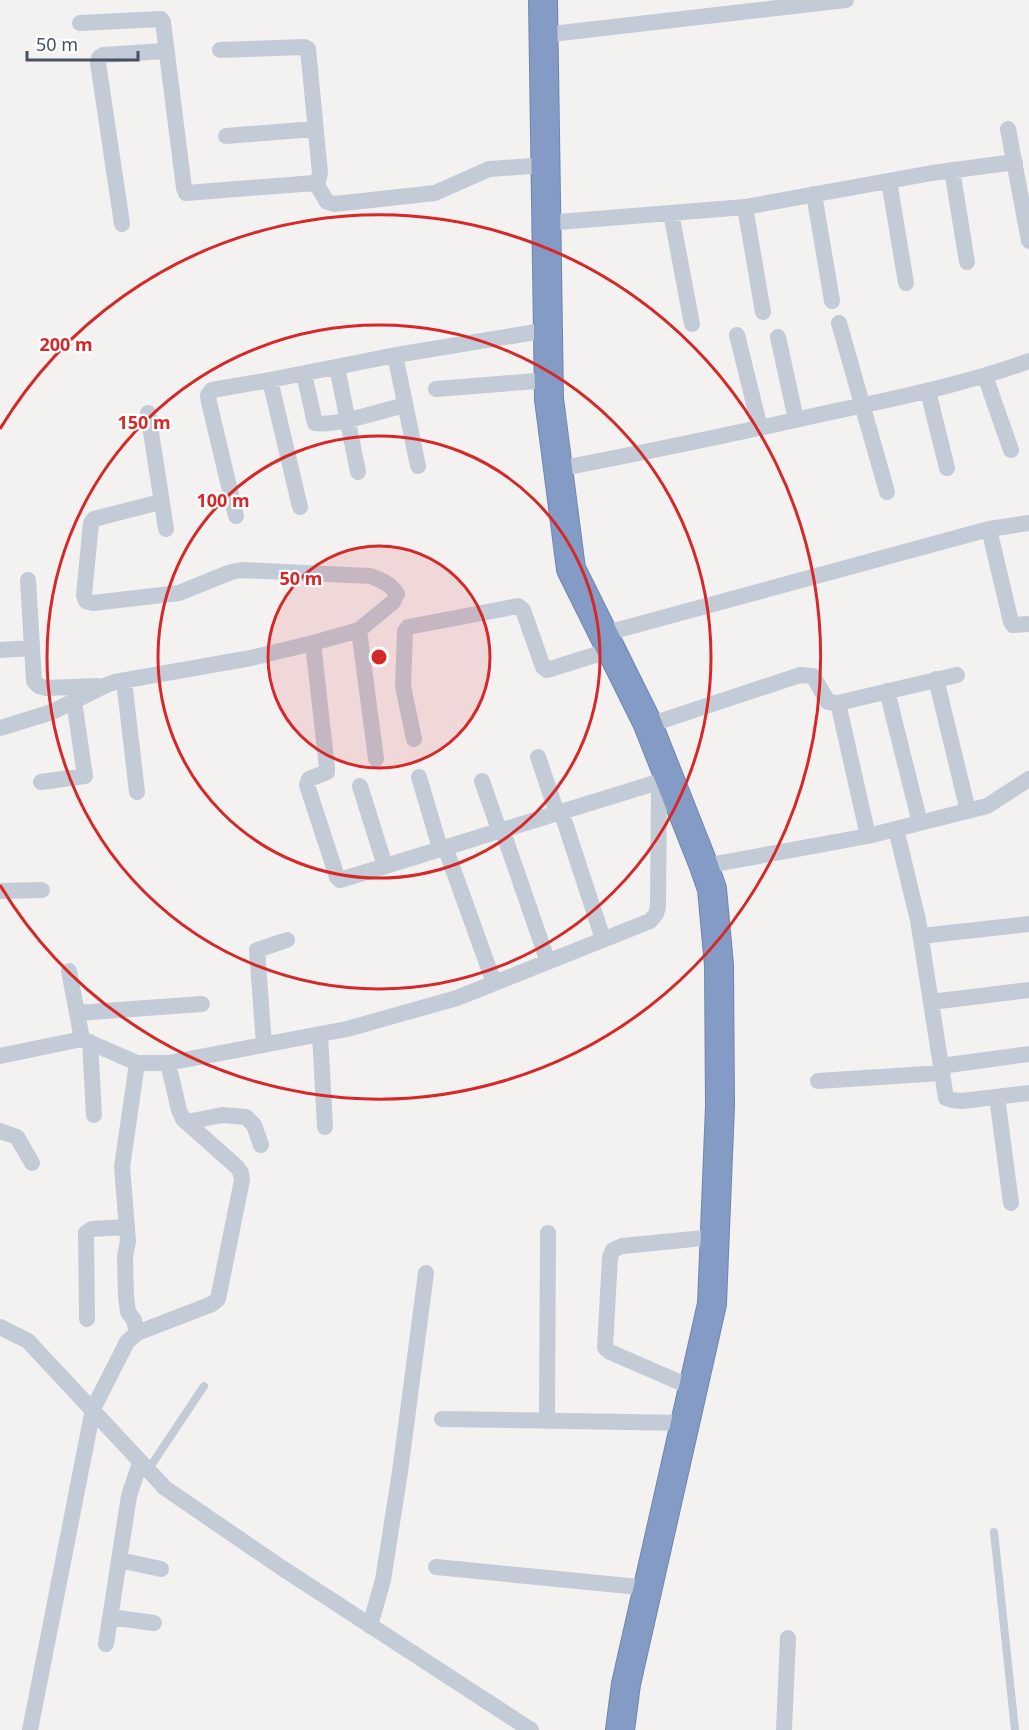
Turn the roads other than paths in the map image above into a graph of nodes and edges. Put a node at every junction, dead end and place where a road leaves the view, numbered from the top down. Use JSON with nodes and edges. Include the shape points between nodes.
{"nodes":[{"id":1,"x":543,"y":0,"type":"edge"},
{"id":2,"x":846,"y":0,"type":"edge"},
{"id":3,"x":80,"y":23,"type":"dead end"},
{"id":4,"x":543,"y":35,"type":"junction"},
{"id":5,"x":220,"y":50,"type":"dead end"},
{"id":6,"x":166,"y":51,"type":"junction"},
{"id":7,"x":315,"y":129,"type":"junction"},
{"id":8,"x":1008,"y":129,"type":"dead end"},
{"id":9,"x":226,"y":136,"type":"dead end"},
{"id":10,"x":1015,"y":162,"type":"junction"},
{"id":11,"x":546,"y":165,"type":"junction"},
{"id":12,"x":952,"y":170,"type":"junction"},
{"id":13,"x":889,"y":181,"type":"junction"},
{"id":14,"x":317,"y":185,"type":"junction"},
{"id":15,"x":814,"y":194,"type":"junction"},
{"id":16,"x":745,"y":207,"type":"junction"},
{"id":17,"x":671,"y":213,"type":"junction"},
{"id":18,"x":546,"y":223,"type":"junction"},
{"id":19,"x":122,"y":224,"type":"dead end"},
{"id":20,"x":1029,"y":241,"type":"edge"},
{"id":21,"x":967,"y":262,"type":"dead end"},
{"id":22,"x":906,"y":283,"type":"dead end"},
{"id":23,"x":832,"y":301,"type":"dead end"},
{"id":24,"x":763,"y":312,"type":"dead end"},
{"id":25,"x":839,"y":323,"type":"dead end"},
{"id":26,"x":692,"y":324,"type":"dead end"},
{"id":27,"x":548,"y":330,"type":"junction"},
{"id":28,"x":737,"y":335,"type":"dead end"},
{"id":29,"x":778,"y":337,"type":"dead end"},
{"id":30,"x":395,"y":355,"type":"junction"},
{"id":31,"x":1029,"y":361,"type":"edge"},
{"id":32,"x":337,"y":367,"type":"junction"},
{"id":33,"x":304,"y":374,"type":"junction"},
{"id":34,"x":986,"y":376,"type":"junction"},
{"id":35,"x":270,"y":380,"type":"junction"},
{"id":36,"x":549,"y":380,"type":"junction"},
{"id":37,"x":436,"y":389,"type":"dead end"},
{"id":38,"x":928,"y":391,"type":"junction"},
{"id":39,"x":405,"y":405,"type":"junction"},
{"id":40,"x":863,"y":405,"type":"junction"},
{"id":41,"x":148,"y":413,"type":"dead end"},
{"id":42,"x":348,"y":419,"type":"junction"},
{"id":43,"x":796,"y":420,"type":"junction"},
{"id":44,"x":760,"y":428,"type":"junction"},
{"id":45,"x":1011,"y":450,"type":"dead end"},
{"id":46,"x":418,"y":466,"type":"dead end"},
{"id":47,"x":948,"y":468,"type":"dead end"},
{"id":48,"x":558,"y":469,"type":"junction"},
{"id":49,"x":358,"y":472,"type":"dead end"},
{"id":50,"x":887,"y":492,"type":"dead end"},
{"id":51,"x":160,"y":502,"type":"junction"},
{"id":52,"x":300,"y":507,"type":"dead end"},
{"id":53,"x":236,"y":516,"type":"dead end"},
{"id":54,"x":1029,"y":523,"type":"edge"},
{"id":55,"x":166,"y":529,"type":"dead end"},
{"id":56,"x":989,"y":529,"type":"junction"},
{"id":57,"x":28,"y":580,"type":"dead end"},
{"id":58,"x":1029,"y":624,"type":"edge"},
{"id":59,"x":359,"y":630,"type":"junction"},
{"id":60,"x":607,"y":642,"type":"junction"},
{"id":61,"x":313,"y":644,"type":"junction"},
{"id":62,"x":32,"y":648,"type":"junction"},
{"id":63,"x":0,"y":650,"type":"edge"},
{"id":64,"x":957,"y":675,"type":"dead end"},
{"id":65,"x":936,"y":680,"type":"junction"},
{"id":66,"x":124,"y":681,"type":"junction"},
{"id":67,"x":104,"y":686,"type":"junction"},
{"id":68,"x":887,"y":691,"type":"junction"},
{"id":69,"x":74,"y":701,"type":"junction"},
{"id":70,"x":838,"y":703,"type":"junction"},
{"id":71,"x":648,"y":725,"type":"junction"},
{"id":72,"x":0,"y":728,"type":"edge"},
{"id":73,"x":414,"y":739,"type":"dead end"},
{"id":74,"x":538,"y":757,"type":"dead end"},
{"id":75,"x":376,"y":759,"type":"dead end"},
{"id":76,"x":419,"y":777,"type":"dead end"},
{"id":77,"x":1029,"y":779,"type":"edge"},
{"id":78,"x":664,"y":780,"type":"junction"},
{"id":79,"x":482,"y":781,"type":"dead end"},
{"id":80,"x":41,"y":782,"type":"dead end"},
{"id":81,"x":360,"y":786,"type":"dead end"},
{"id":82,"x":137,"y":792,"type":"dead end"},
{"id":83,"x":968,"y":811,"type":"junction"},
{"id":84,"x":559,"y":812,"type":"junction"},
{"id":85,"x":920,"y":823,"type":"junction"},
{"id":86,"x":896,"y":829,"type":"junction"},
{"id":87,"x":500,"y":830,"type":"junction"},
{"id":88,"x":868,"y":836,"type":"junction"},
{"id":89,"x":443,"y":848,"type":"junction"},
{"id":90,"x":385,"y":866,"type":"junction"},
{"id":91,"x":704,"y":866,"type":"junction"},
{"id":92,"x":42,"y":890,"type":"dead end"},
{"id":93,"x":0,"y":891,"type":"edge"},
{"id":94,"x":1029,"y":924,"type":"edge"},
{"id":95,"x":921,"y":936,"type":"junction"},
{"id":96,"x":603,"y":939,"type":"junction"},
{"id":97,"x":287,"y":940,"type":"dead end"},
{"id":98,"x":548,"y":962,"type":"junction"},
{"id":99,"x":69,"y":971,"type":"dead end"},
{"id":100,"x":494,"y":983,"type":"junction"},
{"id":101,"x":1029,"y":990,"type":"edge"},
{"id":102,"x":931,"y":1002,"type":"junction"},
{"id":103,"x":202,"y":1004,"type":"dead end"},
{"id":104,"x":77,"y":1013,"type":"junction"},
{"id":105,"x":320,"y":1034,"type":"junction"},
{"id":106,"x":86,"y":1040,"type":"junction"},
{"id":107,"x":264,"y":1045,"type":"junction"},
{"id":108,"x":1029,"y":1054,"type":"edge"},
{"id":109,"x":0,"y":1056,"type":"edge"},
{"id":110,"x":168,"y":1062,"type":"junction"},
{"id":111,"x":137,"y":1063,"type":"junction"},
{"id":112,"x":941,"y":1070,"type":"junction"},
{"id":113,"x":818,"y":1081,"type":"dead end"},
{"id":114,"x":1029,"y":1093,"type":"edge"},
{"id":115,"x":997,"y":1097,"type":"junction"},
{"id":116,"x":94,"y":1115,"type":"dead end"},
{"id":117,"x":187,"y":1122,"type":"junction"},
{"id":118,"x":326,"y":1127,"type":"dead end"},
{"id":119,"x":0,"y":1131,"type":"edge"},
{"id":120,"x":261,"y":1145,"type":"dead end"},
{"id":121,"x":32,"y":1163,"type":"dead end"},
{"id":122,"x":1011,"y":1203,"type":"dead end"},
{"id":123,"x":127,"y":1227,"type":"junction"},
{"id":124,"x":548,"y":1233,"type":"dead end"},
{"id":125,"x":714,"y":1237,"type":"junction"},
{"id":126,"x":426,"y":1273,"type":"dead end"},
{"id":127,"x":87,"y":1319,"type":"dead end"},
{"id":128,"x":0,"y":1326,"type":"edge"},
{"id":129,"x":137,"y":1333,"type":"junction"},
{"id":130,"x":204,"y":1386,"type":"dead end"},
{"id":131,"x":693,"y":1388,"type":"junction"},
{"id":132,"x":93,"y":1409,"type":"junction"},
{"id":133,"x":442,"y":1419,"type":"dead end"},
{"id":134,"x":548,"y":1420,"type":"junction"},
{"id":135,"x":685,"y":1423,"type":"junction"},
{"id":136,"x":144,"y":1466,"type":"junction"},
{"id":137,"x":994,"y":1532,"type":"dead end"},
{"id":138,"x":119,"y":1560,"type":"junction"},
{"id":139,"x":436,"y":1567,"type":"dead end"},
{"id":140,"x":161,"y":1569,"type":"dead end"},
{"id":141,"x":649,"y":1588,"type":"junction"},
{"id":142,"x":110,"y":1617,"type":"junction"},
{"id":143,"x":154,"y":1623,"type":"dead end"},
{"id":144,"x":370,"y":1626,"type":"junction"},
{"id":145,"x":788,"y":1638,"type":"dead end"},
{"id":146,"x":106,"y":1644,"type":"dead end"},
{"id":147,"x":30,"y":1730,"type":"edge"},
{"id":148,"x":531,"y":1730,"type":"edge"},
{"id":149,"x":620,"y":1730,"type":"edge"},
{"id":150,"x":784,"y":1730,"type":"edge"},
{"id":151,"x":1015,"y":1730,"type":"edge"}],
"edges":[{"from":1,"to":4,"type":"highway"},
{"from":2,"to":4,"type":"street"},
{"from":3,"to":6,"type":"street","via":[[161,19]]},
{"from":4,"to":11,"type":"highway"},
{"from":5,"to":7,"type":"street","via":[[308,49]]},
{"from":6,"to":14,"type":"street","via":[[186,193]]},
{"from":6,"to":19,"type":"street","via":[[99,58]]},
{"from":7,"to":9,"type":"street"},
{"from":7,"to":14,"type":"street","via":[[320,173]]},
{"from":8,"to":10,"type":"street"},
{"from":10,"to":12,"type":"street"},
{"from":10,"to":20,"type":"street"},
{"from":11,"to":14,"type":"street","via":[[489,169],[435,193],[335,204],[327,202]]},
{"from":11,"to":18,"type":"highway"},
{"from":12,"to":13,"type":"street"},
{"from":12,"to":21,"type":"street"},
{"from":13,"to":15,"type":"street"},
{"from":13,"to":22,"type":"street"},
{"from":15,"to":16,"type":"street"},
{"from":15,"to":23,"type":"street"},
{"from":16,"to":17,"type":"street"},
{"from":16,"to":24,"type":"street"},
{"from":17,"to":18,"type":"street"},
{"from":17,"to":26,"type":"street"},
{"from":18,"to":27,"type":"highway"},
{"from":25,"to":40,"type":"street"},
{"from":27,"to":30,"type":"street"},
{"from":27,"to":36,"type":"highway"},
{"from":28,"to":44,"type":"street"},
{"from":29,"to":43,"type":"street"},
{"from":30,"to":32,"type":"street"},
{"from":30,"to":39,"type":"street"},
{"from":31,"to":34,"type":"street"},
{"from":32,"to":33,"type":"street"},
{"from":32,"to":42,"type":"street"},
{"from":33,"to":35,"type":"street"},
{"from":33,"to":42,"type":"street","via":[[315,423]]},
{"from":34,"to":38,"type":"street"},
{"from":34,"to":45,"type":"street"},
{"from":35,"to":52,"type":"street"},
{"from":35,"to":53,"type":"street","via":[[220,388],[208,395]]},
{"from":36,"to":37,"type":"street"},
{"from":36,"to":48,"type":"highway"},
{"from":38,"to":40,"type":"street"},
{"from":38,"to":47,"type":"street"},
{"from":39,"to":42,"type":"street"},
{"from":39,"to":46,"type":"street"},
{"from":40,"to":43,"type":"street"},
{"from":40,"to":50,"type":"street"},
{"from":41,"to":51,"type":"street"},
{"from":42,"to":49,"type":"street"},
{"from":43,"to":44,"type":"street"},
{"from":44,"to":48,"type":"street"},
{"from":48,"to":60,"type":"highway","via":[[571,568]]},
{"from":51,"to":55,"type":"street"},
{"from":51,"to":59,"type":"street","via":[[91,523],[86,601],[179,593],[242,570],[370,576],[392,586],[397,594],[393,602]]},
{"from":54,"to":56,"type":"street"},
{"from":56,"to":58,"type":"street","via":[[1011,622]]},
{"from":56,"to":60,"type":"street"},
{"from":57,"to":62,"type":"street"},
{"from":59,"to":61,"type":"street"},
{"from":59,"to":75,"type":"street"},
{"from":60,"to":71,"type":"highway"},
{"from":60,"to":73,"type":"street","via":[[547,670],[518,606],[408,627],[402,678]]},
{"from":61,"to":66,"type":"street"},
{"from":61,"to":90,"type":"street","via":[[327,768],[327,772],[307,782],[317,816],[340,880]]},
{"from":62,"to":63,"type":"street"},
{"from":62,"to":67,"type":"street","via":[[34,681],[39,686]]},
{"from":64,"to":65,"type":"street"},
{"from":65,"to":68,"type":"street"},
{"from":65,"to":83,"type":"street"},
{"from":66,"to":67,"type":"street"},
{"from":66,"to":82,"type":"street"},
{"from":67,"to":69,"type":"street"},
{"from":68,"to":70,"type":"street"},
{"from":68,"to":85,"type":"street"},
{"from":69,"to":72,"type":"street"},
{"from":69,"to":80,"type":"street","via":[[85,776]]},
{"from":70,"to":71,"type":"street","via":[[828,702],[813,676],[800,675]]},
{"from":70,"to":88,"type":"street"},
{"from":71,"to":78,"type":"highway"},
{"from":74,"to":84,"type":"street"},
{"from":76,"to":89,"type":"street"},
{"from":77,"to":83,"type":"street","via":[[996,801]]},
{"from":78,"to":84,"type":"street"},
{"from":78,"to":91,"type":"highway"},
{"from":78,"to":96,"type":"street","via":[[656,914],[650,921]]},
{"from":79,"to":87,"type":"street"},
{"from":81,"to":90,"type":"street"},
{"from":83,"to":85,"type":"street"},
{"from":84,"to":87,"type":"street"},
{"from":84,"to":96,"type":"street"},
{"from":85,"to":86,"type":"street"},
{"from":86,"to":88,"type":"street"},
{"from":86,"to":95,"type":"street"},
{"from":87,"to":89,"type":"street"},
{"from":87,"to":98,"type":"street"},
{"from":88,"to":91,"type":"street"},
{"from":89,"to":90,"type":"street"},
{"from":89,"to":100,"type":"street"},
{"from":91,"to":125,"type":"highway","via":[[712,889],[719,964],[720,1106]]},
{"from":92,"to":93,"type":"street"},
{"from":94,"to":95,"type":"street"},
{"from":95,"to":102,"type":"street"},
{"from":96,"to":98,"type":"street"},
{"from":97,"to":107,"type":"street","via":[[257,950]]},
{"from":98,"to":100,"type":"street"},
{"from":99,"to":104,"type":"street"},
{"from":100,"to":105,"type":"street","via":[[444,1002]]},
{"from":101,"to":102,"type":"street"},
{"from":102,"to":112,"type":"street"},
{"from":103,"to":104,"type":"street"},
{"from":104,"to":106,"type":"street"},
{"from":105,"to":107,"type":"street"},
{"from":105,"to":118,"type":"street"},
{"from":106,"to":109,"type":"street"},
{"from":106,"to":111,"type":"street"},
{"from":106,"to":116,"type":"street"},
{"from":107,"to":110,"type":"street"},
{"from":108,"to":112,"type":"street"},
{"from":110,"to":111,"type":"street"},
{"from":110,"to":117,"type":"street","via":[[179,1110]]},
{"from":111,"to":123,"type":"street","via":[[122,1167]]},
{"from":112,"to":113,"type":"street"},
{"from":112,"to":115,"type":"street","via":[[946,1098]]},
{"from":114,"to":115,"type":"street"},
{"from":115,"to":122,"type":"street"},
{"from":117,"to":120,"type":"street","via":[[222,1115],[246,1117],[254,1125]]},
{"from":117,"to":129,"type":"street","via":[[242,1173],[221,1293],[212,1305]]},
{"from":119,"to":121,"type":"street","via":[[17,1137]]},
{"from":123,"to":127,"type":"street","via":[[92,1229],[86,1233]]},
{"from":123,"to":129,"type":"street","via":[[126,1297]]},
{"from":124,"to":134,"type":"street"},
{"from":125,"to":131,"type":"highway","via":[[712,1305]]},
{"from":125,"to":131,"type":"street","via":[[622,1246],[613,1250],[610,1257],[605,1348]]},
{"from":126,"to":144,"type":"street","via":[[383,1580]]},
{"from":128,"to":132,"type":"street","via":[[28,1341]]},
{"from":129,"to":132,"type":"street","via":[[127,1342]]},
{"from":130,"to":136,"type":"lane"},
{"from":131,"to":135,"type":"highway"},
{"from":132,"to":136,"type":"street"},
{"from":132,"to":147,"type":"street"},
{"from":133,"to":134,"type":"street"},
{"from":134,"to":135,"type":"street"},
{"from":135,"to":141,"type":"highway"},
{"from":136,"to":138,"type":"street","via":[[129,1496]]},
{"from":136,"to":144,"type":"street","via":[[165,1488]]},
{"from":137,"to":151,"type":"lane"},
{"from":138,"to":140,"type":"street"},
{"from":138,"to":142,"type":"street"},
{"from":139,"to":141,"type":"street"},
{"from":141,"to":149,"type":"highway","via":[[626,1684]]},
{"from":142,"to":143,"type":"street"},
{"from":142,"to":146,"type":"street"},
{"from":144,"to":148,"type":"street"},
{"from":145,"to":150,"type":"street"}]}
